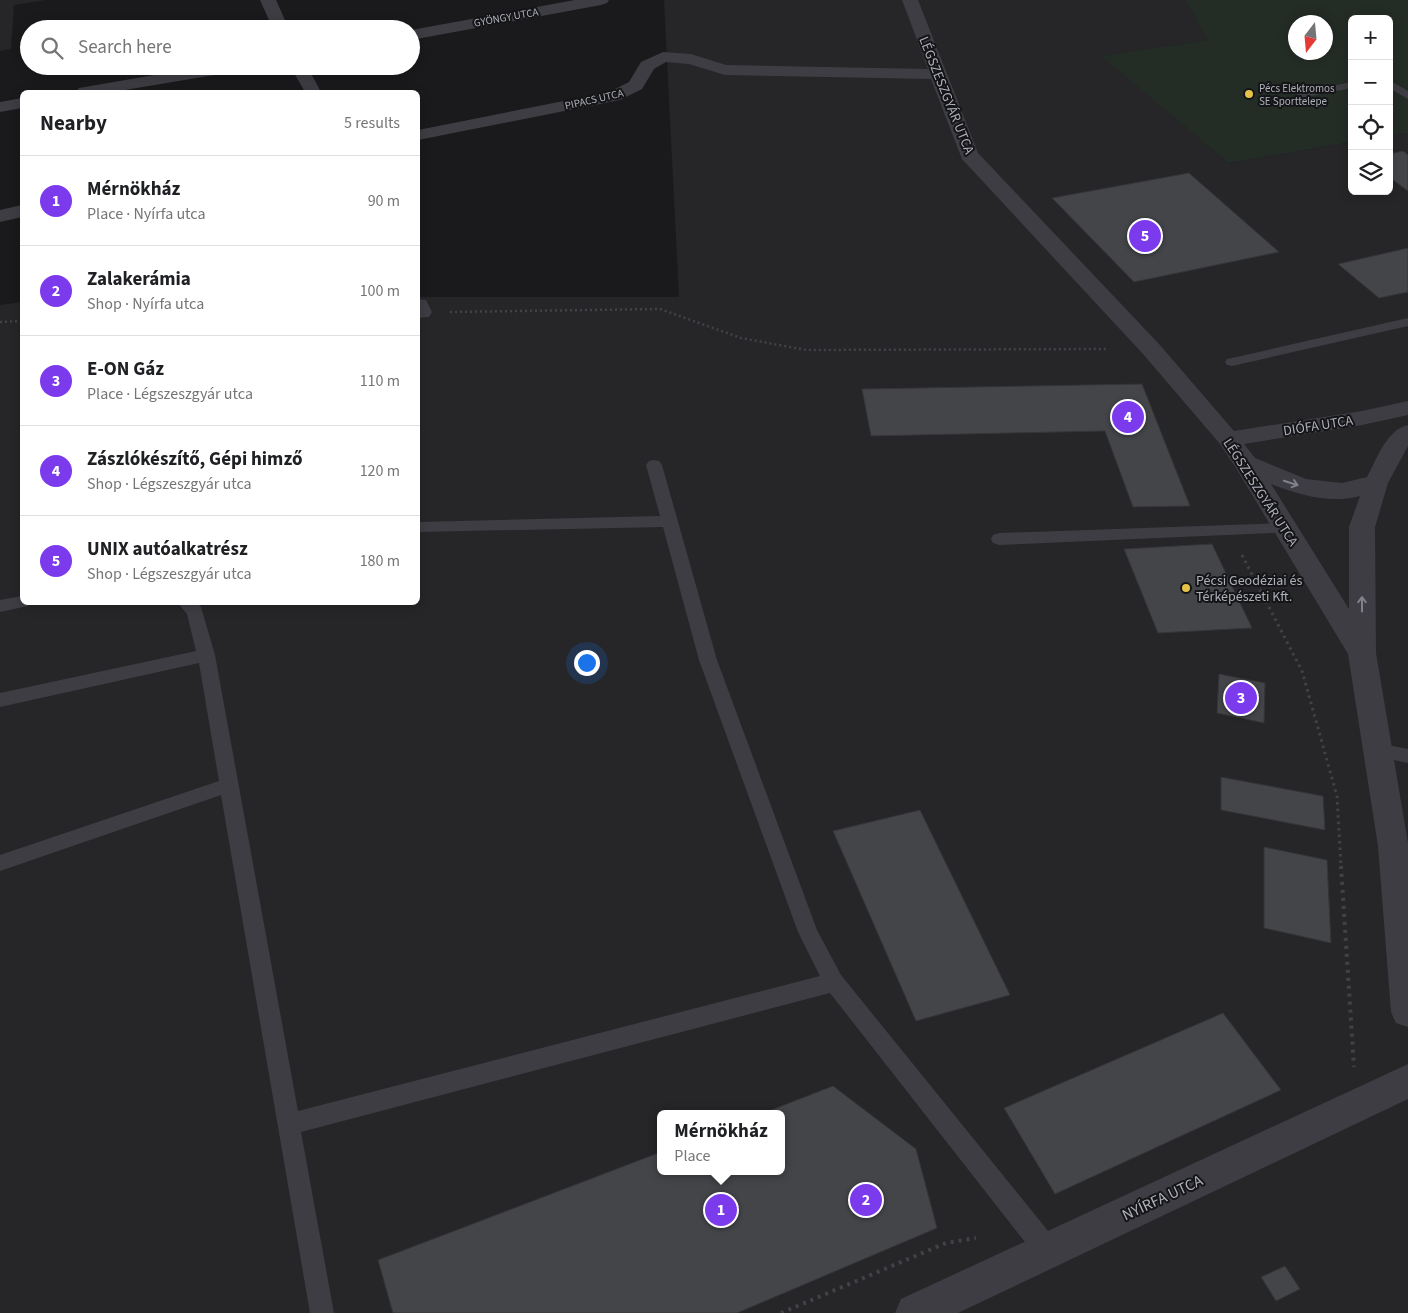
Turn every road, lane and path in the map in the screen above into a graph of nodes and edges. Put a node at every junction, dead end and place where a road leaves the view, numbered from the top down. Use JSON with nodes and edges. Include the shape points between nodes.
{"nodes":[{"id":1,"x":268,"y":0,"type":"edge"},
{"id":2,"x":601,"y":0,"type":"edge"},
{"id":3,"x":910,"y":0,"type":"edge"},
{"id":4,"x":277,"y":20,"type":"edge"},
{"id":5,"x":420,"y":33,"type":"edge"},
{"id":6,"x":936,"y":74,"type":"junction"},
{"id":7,"x":185,"y":75,"type":"edge"},
{"id":8,"x":303,"y":75,"type":"edge"},
{"id":9,"x":1348,"y":86,"type":"edge"},
{"id":10,"x":1393,"y":86,"type":"edge"},
{"id":11,"x":97,"y":90,"type":"edge"},
{"id":12,"x":312,"y":90,"type":"edge"},
{"id":13,"x":1302,"y":95,"type":"dead end"},
{"id":14,"x":1408,"y":96,"type":"edge"},
{"id":15,"x":20,"y":103,"type":"edge"},
{"id":16,"x":0,"y":107,"type":"edge"},
{"id":17,"x":420,"y":135,"type":"edge"},
{"id":18,"x":20,"y":211,"type":"edge"},
{"id":19,"x":0,"y":216,"type":"edge"},
{"id":20,"x":420,"y":309,"type":"edge"},
{"id":21,"x":20,"y":321,"type":"edge"},
{"id":22,"x":0,"y":322,"type":"edge"},
{"id":23,"x":1408,"y":322,"type":"edge"},
{"id":24,"x":1151,"y":349,"type":"junction"},
{"id":25,"x":1232,"y":362,"type":"dead end"},
{"id":26,"x":1408,"y":408,"type":"edge"},
{"id":27,"x":1228,"y":439,"type":"junction"},
{"id":28,"x":1404,"y":442,"type":"edge"},
{"id":29,"x":1246,"y":464,"type":"junction"},
{"id":30,"x":654,"y":465,"type":"dead end"},
{"id":31,"x":1376,"y":482,"type":"junction"},
{"id":32,"x":670,"y":521,"type":"junction"},
{"id":33,"x":420,"y":527,"type":"edge"},
{"id":34,"x":1286,"y":528,"type":"junction"},
{"id":35,"x":1229,"y":530,"type":"junction"},
{"id":36,"x":1000,"y":539,"type":"dead end"},
{"id":37,"x":20,"y":602,"type":"edge"},
{"id":38,"x":189,"y":605,"type":"edge"},
{"id":39,"x":0,"y":606,"type":"edge"},
{"id":40,"x":1362,"y":653,"type":"junction"},
{"id":41,"x":206,"y":655,"type":"junction"},
{"id":42,"x":0,"y":700,"type":"edge"},
{"id":43,"x":1377,"y":750,"type":"junction"},
{"id":44,"x":1408,"y":756,"type":"edge"},
{"id":45,"x":229,"y":785,"type":"junction"},
{"id":46,"x":1400,"y":848,"type":"edge"},
{"id":47,"x":0,"y":863,"type":"edge"},
{"id":48,"x":834,"y":982,"type":"junction"},
{"id":49,"x":1408,"y":1012,"type":"edge"},
{"id":50,"x":1354,"y":1074,"type":"dead end"},
{"id":51,"x":1408,"y":1081,"type":"edge"},
{"id":52,"x":289,"y":1124,"type":"junction"},
{"id":53,"x":1039,"y":1240,"type":"junction"},
{"id":54,"x":322,"y":1313,"type":"edge"},
{"id":55,"x":782,"y":1313,"type":"edge"},
{"id":56,"x":915,"y":1313,"type":"edge"}],
"edges":[{"from":1,"to":4,"type":"street"},
{"from":2,"to":5,"type":"street","name":"GYÖNGY UTCA"},
{"from":3,"to":6,"type":"street","name":"LÉGSZESZGYÁR UTCA"},
{"from":6,"to":17,"type":"street","name":"PIPACS UTCA","via":[[725,70],[691,59],[663,57],[647,66],[636,85],[614,96]]},
{"from":6,"to":24,"type":"street","name":"LÉGSZESZGYÁR UTCA","via":[[969,155]]},
{"from":7,"to":11,"type":"street"},
{"from":8,"to":12,"type":"street"},
{"from":9,"to":13,"type":"lane"},
{"from":10,"to":14,"type":"lane"},
{"from":15,"to":16,"type":"street"},
{"from":18,"to":19,"type":"street"},
{"from":20,"to":24,"type":"path","via":[[660,310],[741,338],[806,350]]},
{"from":21,"to":22,"type":"path"},
{"from":23,"to":25,"type":"lane"},
{"from":24,"to":27,"type":"street","name":"LÉGSZESZGYÁR UTCA"},
{"from":26,"to":27,"type":"street","name":"DIÓFA UTCA"},
{"from":27,"to":29,"type":"street","name":"LÉGSZESZGYÁR UTCA"},
{"from":28,"to":31,"type":"street"},
{"from":29,"to":31,"type":"street","one_way":true,"via":[[1308,488],[1343,491]]},
{"from":29,"to":34,"type":"street","name":"LÉGSZESZGYÁR UTCA"},
{"from":30,"to":32,"type":"lane"},
{"from":40,"to":31,"type":"street","one_way":true,"via":[[1362,527]]},
{"from":32,"to":33,"type":"lane"},
{"from":32,"to":48,"type":"lane","via":[[708,660],[808,932]]},
{"from":34,"to":35,"type":"lane"},
{"from":34,"to":40,"type":"street","name":"LÉGSZESZGYÁR UTCA"},
{"from":35,"to":36,"type":"lane"},
{"from":35,"to":50,"type":"path","via":[[1302,671],[1337,796]]},
{"from":37,"to":39,"type":"lane"},
{"from":38,"to":41,"type":"lane","via":[[195,610]]},
{"from":40,"to":43,"type":"street","name":"LÉGSZESZGYÁR UTCA"},
{"from":41,"to":42,"type":"lane"},
{"from":41,"to":45,"type":"lane"},
{"from":43,"to":44,"type":"lane"},
{"from":43,"to":46,"type":"street","name":"LÉGSZESZGYÁR UTCA"},
{"from":45,"to":47,"type":"lane"},
{"from":45,"to":52,"type":"lane"},
{"from":46,"to":49,"type":"street","name":"LÉGSZESZGYÁR UTCA"},
{"from":48,"to":52,"type":"lane"},
{"from":48,"to":53,"type":"lane"},
{"from":51,"to":53,"type":"street","name":"NYÍRFA UTCA"},
{"from":52,"to":54,"type":"lane"},
{"from":53,"to":55,"type":"path","via":[[946,1243]]},
{"from":53,"to":56,"type":"street","name":"NYÍRFA UTCA"}]}
